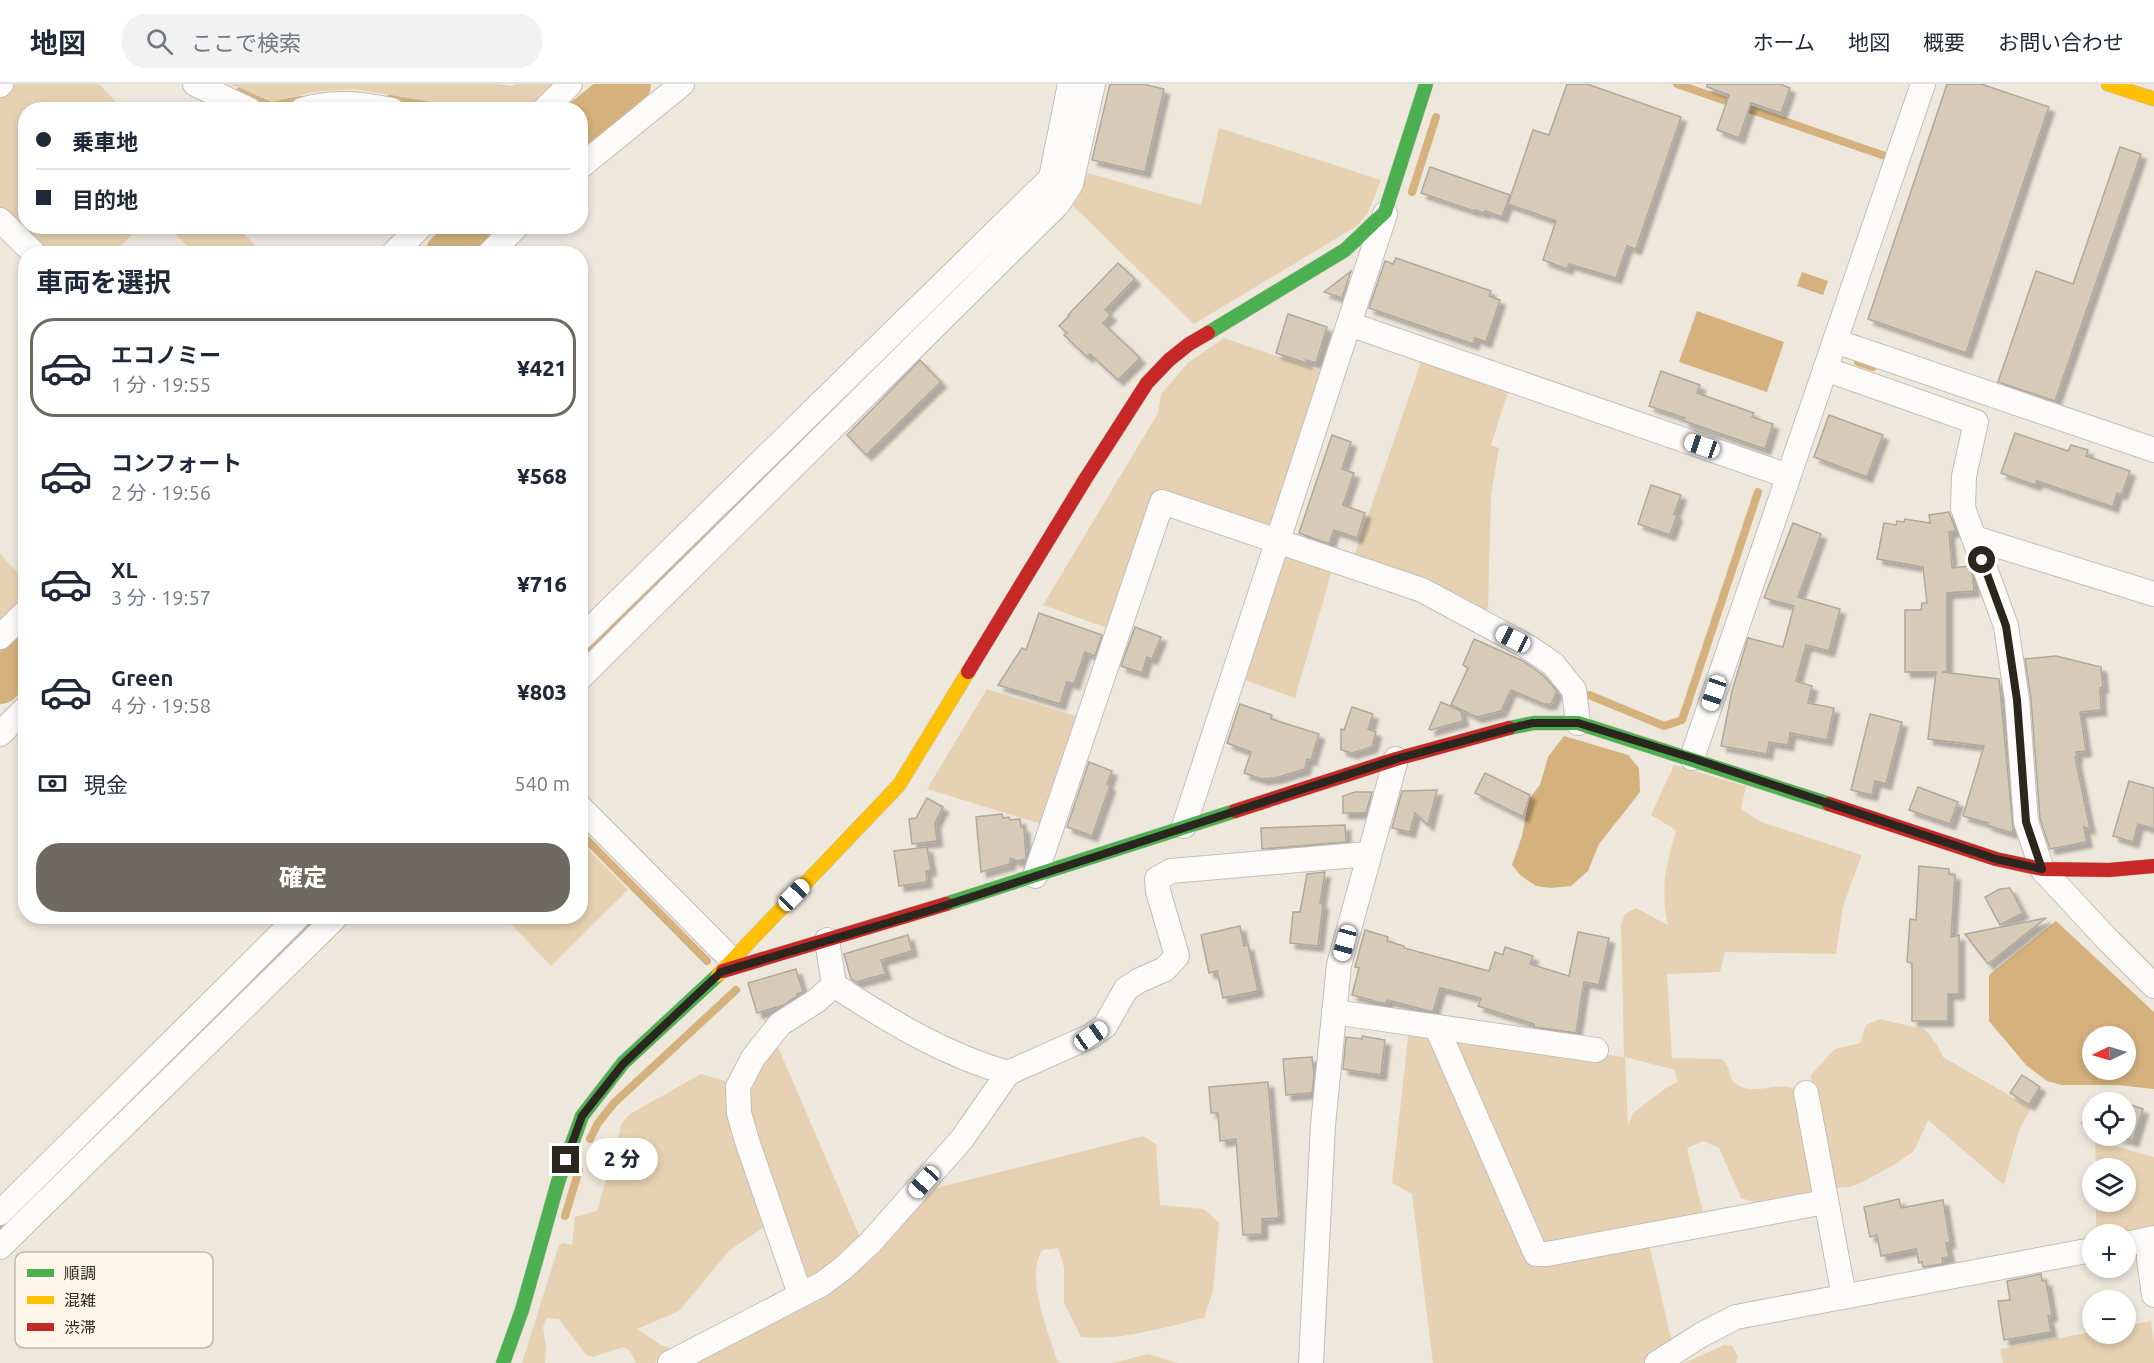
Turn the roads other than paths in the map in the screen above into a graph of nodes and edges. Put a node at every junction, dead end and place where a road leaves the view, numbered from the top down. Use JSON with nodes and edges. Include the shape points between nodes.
{"nodes":[{"id":1,"x":195,"y":84,"type":"edge"},
{"id":2,"x":570,"y":84,"type":"edge"},
{"id":3,"x":682,"y":84,"type":"edge"},
{"id":4,"x":1070,"y":84,"type":"edge"},
{"id":5,"x":1093,"y":84,"type":"edge"},
{"id":6,"x":1426,"y":84,"type":"edge"},
{"id":7,"x":1923,"y":84,"type":"edge"},
{"id":8,"x":2108,"y":84,"type":"edge"},
{"id":9,"x":2154,"y":99,"type":"edge"},
{"id":10,"x":233,"y":102,"type":"edge"},
{"id":11,"x":552,"y":102,"type":"edge"},
{"id":12,"x":588,"y":160,"type":"edge"},
{"id":13,"x":1385,"y":212,"type":"junction"},
{"id":14,"x":0,"y":220,"type":"edge"},
{"id":15,"x":413,"y":234,"type":"edge"},
{"id":16,"x":509,"y":234,"type":"edge"},
{"id":17,"x":26,"y":246,"type":"edge"},
{"id":18,"x":401,"y":246,"type":"edge"},
{"id":19,"x":497,"y":246,"type":"edge"},
{"id":20,"x":1349,"y":324,"type":"junction"},
{"id":21,"x":1835,"y":341,"type":"junction"},
{"id":22,"x":1825,"y":369,"type":"junction"},
{"id":23,"x":2154,"y":450,"type":"edge"},
{"id":24,"x":1788,"y":476,"type":"junction"},
{"id":25,"x":1974,"y":538,"type":"junction"},
{"id":26,"x":1278,"y":542,"type":"junction"},
{"id":27,"x":2154,"y":594,"type":"edge"},
{"id":28,"x":18,"y":620,"type":"edge"},
{"id":29,"x":588,"y":631,"type":"edge"},
{"id":30,"x":0,"y":637,"type":"edge"},
{"id":31,"x":588,"y":670,"type":"edge"},
{"id":32,"x":18,"y":716,"type":"edge"},
{"id":33,"x":1578,"y":723,"type":"junction"},
{"id":34,"x":0,"y":734,"type":"edge"},
{"id":35,"x":1692,"y":758,"type":"junction"},
{"id":36,"x":1396,"y":759,"type":"junction"},
{"id":37,"x":588,"y":816,"type":"edge"},
{"id":38,"x":1184,"y":826,"type":"junction"},
{"id":39,"x":1368,"y":854,"type":"junction"},
{"id":40,"x":2154,"y":866,"type":"edge"},
{"id":41,"x":2042,"y":869,"type":"junction"},
{"id":42,"x":1035,"y":876,"type":"junction"},
{"id":43,"x":291,"y":924,"type":"edge"},
{"id":44,"x":329,"y":924,"type":"edge"},
{"id":45,"x":827,"y":940,"type":"junction"},
{"id":46,"x":726,"y":966,"type":"junction"},
{"id":47,"x":834,"y":985,"type":"junction"},
{"id":48,"x":2154,"y":986,"type":"edge"},
{"id":49,"x":1334,"y":1012,"type":"junction"},
{"id":50,"x":1437,"y":1028,"type":"junction"},
{"id":51,"x":1596,"y":1050,"type":"dead end"},
{"id":52,"x":1008,"y":1073,"type":"junction"},
{"id":53,"x":1806,"y":1093,"type":"dead end"},
{"id":54,"x":1825,"y":1202,"type":"junction"},
{"id":55,"x":0,"y":1213,"type":"edge"},
{"id":56,"x":2143,"y":1240,"type":"edge"},
{"id":57,"x":0,"y":1247,"type":"edge"},
{"id":58,"x":2082,"y":1252,"type":"edge"},
{"id":59,"x":800,"y":1294,"type":"junction"},
{"id":60,"x":2154,"y":1295,"type":"edge"},
{"id":61,"x":1844,"y":1296,"type":"junction"},
{"id":62,"x":503,"y":1363,"type":"edge"},
{"id":63,"x":670,"y":1363,"type":"edge"},
{"id":64,"x":1311,"y":1363,"type":"edge"},
{"id":65,"x":1657,"y":1363,"type":"edge"}],
"edges":[{"from":1,"to":10,"type":"street"},
{"from":2,"to":11,"type":"street"},
{"from":3,"to":12,"type":"street"},
{"from":4,"to":29,"type":"street","via":[[1051,178]]},
{"from":5,"to":31,"type":"street","via":[[1071,184],[1058,204]]},
{"from":6,"to":13,"type":"street"},
{"from":7,"to":21,"type":"street"},
{"from":8,"to":9,"type":"street"},
{"from":13,"to":20,"type":"street"},
{"from":13,"to":46,"type":"street","via":[[1345,250],[1189,344],[1147,383],[899,785]]},
{"from":14,"to":17,"type":"street"},
{"from":15,"to":18,"type":"street"},
{"from":16,"to":19,"type":"street"},
{"from":20,"to":24,"type":"street"},
{"from":20,"to":26,"type":"street"},
{"from":21,"to":22,"type":"street"},
{"from":21,"to":23,"type":"street"},
{"from":22,"to":24,"type":"street"},
{"from":22,"to":25,"type":"street","via":[[1976,422],[1964,476],[1963,508]]},
{"from":24,"to":35,"type":"street"},
{"from":25,"to":27,"type":"street"},
{"from":25,"to":41,"type":"street","via":[[2006,626],[2017,700],[2026,822]]},
{"from":26,"to":33,"type":"street","via":[[1422,590],[1528,647],[1553,664],[1574,690]]},
{"from":26,"to":38,"type":"street"},
{"from":26,"to":42,"type":"street","via":[[1162,502]]},
{"from":28,"to":30,"type":"street"},
{"from":32,"to":34,"type":"street"},
{"from":33,"to":35,"type":"street"},
{"from":33,"to":36,"type":"street","via":[[1533,723]]},
{"from":35,"to":41,"type":"street","via":[[1996,859]]},
{"from":36,"to":38,"type":"street"},
{"from":36,"to":39,"type":"street"},
{"from":37,"to":46,"type":"street"},
{"from":38,"to":42,"type":"street"},
{"from":39,"to":49,"type":"street","via":[[1339,965]]},
{"from":39,"to":52,"type":"street","via":[[1172,871],[1157,879],[1177,956],[1165,969],[1126,989],[1105,1026],[1091,1036]]},
{"from":40,"to":41,"type":"street"},
{"from":41,"to":48,"type":"street"},
{"from":42,"to":45,"type":"street"},
{"from":43,"to":55,"type":"street"},
{"from":44,"to":57,"type":"street"},
{"from":45,"to":46,"type":"street"},
{"from":45,"to":47,"type":"street"},
{"from":46,"to":62,"type":"street","via":[[623,1064],[582,1116]]},
{"from":47,"to":52,"type":"street","via":[[934,1045],[978,1065]]},
{"from":47,"to":59,"type":"street","via":[[780,1024],[753,1058],[738,1087],[739,1113],[747,1141]]},
{"from":49,"to":50,"type":"street"},
{"from":49,"to":64,"type":"street","via":[[1323,1125]]},
{"from":50,"to":51,"type":"street"},
{"from":50,"to":54,"type":"street","via":[[1536,1254]]},
{"from":52,"to":59,"type":"street","via":[[962,1138],[870,1243],[822,1284]]},
{"from":53,"to":54,"type":"street"},
{"from":54,"to":61,"type":"street"},
{"from":56,"to":60,"type":"street"},
{"from":58,"to":61,"type":"street"},
{"from":59,"to":63,"type":"street"},
{"from":61,"to":65,"type":"street","via":[[1736,1317]]}]}
